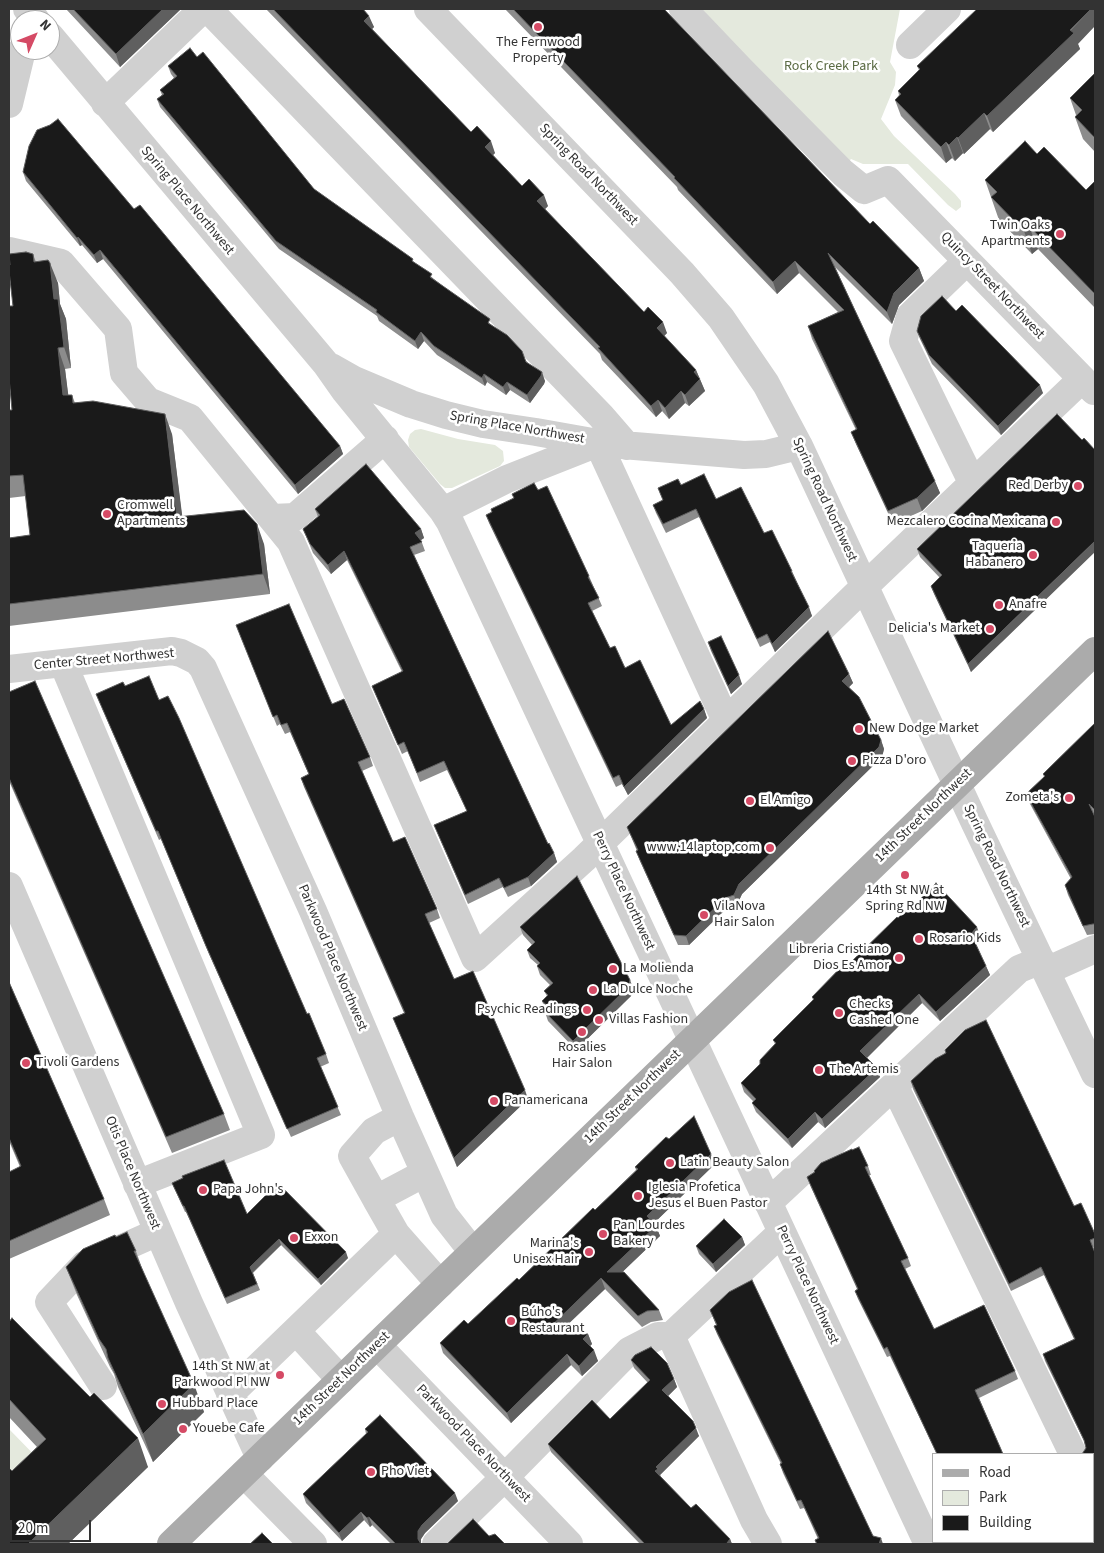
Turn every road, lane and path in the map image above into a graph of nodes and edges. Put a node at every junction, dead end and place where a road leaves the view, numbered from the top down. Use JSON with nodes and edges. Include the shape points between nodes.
{"nodes":[{"id":1,"x":203,"y":9,"type":"edge"},
{"id":2,"x":208,"y":9,"type":"edge"},
{"id":3,"x":428,"y":9,"type":"edge"},
{"id":4,"x":684,"y":9,"type":"edge"},
{"id":5,"x":947,"y":9,"type":"edge"},
{"id":6,"x":910,"y":45,"type":"dead end"},
{"id":7,"x":60,"y":48,"type":"edge"},
{"id":8,"x":20,"y":60,"type":"edge"},
{"id":9,"x":105,"y":103,"type":"junction"},
{"id":10,"x":9,"y":104,"type":"edge"},
{"id":11,"x":9,"y":251,"type":"edge"},
{"id":12,"x":967,"y":261,"type":"junction"},
{"id":13,"x":326,"y":364,"type":"junction"},
{"id":14,"x":1089,"y":386,"type":"edge"},
{"id":15,"x":385,"y":440,"type":"junction"},
{"id":16,"x":598,"y":443,"type":"junction"},
{"id":17,"x":627,"y":446,"type":"junction"},
{"id":18,"x":799,"y":446,"type":"junction"},
{"id":19,"x":973,"y":484,"type":"junction"},
{"id":20,"x":443,"y":511,"type":"junction"},
{"id":21,"x":272,"y":518,"type":"junction"},
{"id":22,"x":864,"y":587,"type":"junction"},
{"id":23,"x":1095,"y":650,"type":"edge"},
{"id":24,"x":197,"y":661,"type":"joint"},
{"id":25,"x":64,"y":663,"type":"junction"},
{"id":26,"x":9,"y":669,"type":"edge"},
{"id":27,"x":726,"y":721,"type":"junction"},
{"id":28,"x":957,"y":784,"type":"junction"},
{"id":29,"x":600,"y":842,"type":"junction"},
{"id":30,"x":9,"y":886,"type":"edge"},
{"id":31,"x":1095,"y":949,"type":"edge"},
{"id":32,"x":1043,"y":965,"type":"junction"},
{"id":33,"x":692,"y":1040,"type":"junction"},
{"id":34,"x":1095,"y":1074,"type":"edge"},
{"id":35,"x":895,"y":1087,"type":"junction"},
{"id":36,"x":400,"y":1117,"type":"junction"},
{"id":37,"x":425,"y":1173,"type":"junction"},
{"id":38,"x":137,"y":1184,"type":"junction"},
{"id":39,"x":376,"y":1199,"type":"junction"},
{"id":40,"x":768,"y":1203,"type":"junction"},
{"id":41,"x":158,"y":1232,"type":"junction"},
{"id":42,"x":782,"y":1232,"type":"junction"},
{"id":43,"x":396,"y":1234,"type":"junction"},
{"id":44,"x":473,"y":1252,"type":"junction"},
{"id":45,"x":440,"y":1284,"type":"junction"},
{"id":46,"x":296,"y":1331,"type":"junction"},
{"id":47,"x":671,"y":1336,"type":"junction"},
{"id":48,"x":377,"y":1345,"type":"junction"},
{"id":49,"x":341,"y":1380,"type":"junction"},
{"id":50,"x":103,"y":1386,"type":"edge"},
{"id":51,"x":230,"y":1394,"type":"junction"},
{"id":52,"x":1073,"y":1453,"type":"edge"},
{"id":53,"x":252,"y":1466,"type":"junction"},
{"id":54,"x":505,"y":1478,"type":"junction"},
{"id":55,"x":171,"y":1544,"type":"edge"},
{"id":56,"x":313,"y":1544,"type":"edge"},
{"id":57,"x":436,"y":1544,"type":"edge"},
{"id":58,"x":569,"y":1544,"type":"edge"},
{"id":59,"x":768,"y":1544,"type":"edge"},
{"id":60,"x":928,"y":1544,"type":"edge"}],
"edges":[{"from":1,"to":9,"type":"street"},
{"from":2,"to":17,"type":"street","via":[[602,416]]},
{"from":3,"to":18,"type":"street","name":"Spring Road Northwest","via":[[669,258],[708,303],[766,384]]},
{"from":4,"to":12,"type":"street","name":"Quincy Street Northwest","via":[[843,173],[864,190],[888,180]]},
{"from":5,"to":6,"type":"street"},
{"from":7,"to":9,"type":"street","name":"Spring Place Northwest"},
{"from":8,"to":10,"type":"street"},
{"from":9,"to":13,"type":"street","name":"Spring Place Northwest"},
{"from":11,"to":21,"type":"street","via":[[61,263],[118,328],[124,373],[148,401],[190,418]]},
{"from":12,"to":14,"type":"street","name":"Quincy Street Northwest"},
{"from":12,"to":19,"type":"street","via":[[910,316],[903,341]]},
{"from":13,"to":15,"type":"street","name":"Spring Place Northwest"},
{"from":13,"to":16,"type":"street","name":"Spring Place Northwest","via":[[377,390],[446,415]]},
{"from":14,"to":19,"type":"street"},
{"from":15,"to":20,"type":"street","name":"Spring Place Northwest"},
{"from":15,"to":21,"type":"street","via":[[295,517]]},
{"from":16,"to":17,"type":"street","name":"Spring Place Northwest"},
{"from":16,"to":20,"type":"street","name":"Spring Place Northwest","via":[[507,479]]},
{"from":16,"to":27,"type":"street"},
{"from":17,"to":18,"type":"street","name":"Spring Place Northwest","via":[[744,455],[766,454]]},
{"from":18,"to":22,"type":"street","name":"Spring Road Northwest"},
{"from":19,"to":22,"type":"street"},
{"from":20,"to":29,"type":"street","name":"Perry Place Northwest"},
{"from":21,"to":29,"type":"street","via":[[291,542],[475,958]]},
{"from":22,"to":27,"type":"street"},
{"from":22,"to":28,"type":"street","name":"Spring Road Northwest"},
{"from":23,"to":28,"type":"main road","name":"14th Street Northwest"},
{"from":24,"to":25,"type":"street","name":"Center Street Northwest","via":[[172,651]]},
{"from":24,"to":36,"type":"street","name":"Parkwood Place Northwest","via":[[260,792]]},
{"from":25,"to":26,"type":"street","name":"Center Street Northwest"},
{"from":25,"to":38,"type":"street","via":[[261,1135]]},
{"from":27,"to":29,"type":"street"},
{"from":28,"to":32,"type":"street","name":"Spring Road Northwest"},
{"from":28,"to":33,"type":"main road","name":"14th Street Northwest"},
{"from":29,"to":33,"type":"street","name":"Perry Place Northwest"},
{"from":30,"to":38,"type":"street","name":"Otis Place Northwest"},
{"from":31,"to":32,"type":"street"},
{"from":32,"to":34,"type":"street","name":"Spring Road Northwest"},
{"from":32,"to":35,"type":"street","via":[[1020,969]]},
{"from":33,"to":40,"type":"street","name":"Perry Place Northwest"},
{"from":33,"to":44,"type":"main road","name":"14th Street Northwest"},
{"from":35,"to":40,"type":"street"},
{"from":35,"to":52,"type":"street"},
{"from":36,"to":37,"type":"street","name":"Parkwood Place Northwest"},
{"from":36,"to":39,"type":"street","via":[[374,1131],[352,1156]]},
{"from":37,"to":39,"type":"street"},
{"from":37,"to":44,"type":"street","name":"Parkwood Place Northwest","via":[[444,1215]]},
{"from":38,"to":41,"type":"street","name":"Otis Place Northwest"},
{"from":39,"to":43,"type":"street"},
{"from":40,"to":42,"type":"street","name":"Perry Place Northwest"},
{"from":41,"to":50,"type":"street","via":[[84,1265],[50,1302]]},
{"from":41,"to":51,"type":"street","name":"Otis Place Northwest"},
{"from":42,"to":47,"type":"street"},
{"from":42,"to":60,"type":"street","name":"Perry Place Northwest"},
{"from":43,"to":45,"type":"street"},
{"from":43,"to":46,"type":"street"},
{"from":44,"to":45,"type":"main road","name":"14th Street Northwest"},
{"from":45,"to":48,"type":"main road","name":"14th Street Northwest"},
{"from":46,"to":49,"type":"street"},
{"from":46,"to":51,"type":"street"},
{"from":47,"to":54,"type":"street","via":[[658,1336],[629,1351]]},
{"from":47,"to":59,"type":"street","via":[[754,1520]]},
{"from":48,"to":49,"type":"main road","name":"14th Street Northwest"},
{"from":48,"to":54,"type":"street","name":"Parkwood Place Northwest"},
{"from":49,"to":53,"type":"main road","name":"14th Street Northwest"},
{"from":51,"to":53,"type":"street","name":"Otis Place Northwest"},
{"from":53,"to":55,"type":"main road","name":"14th Street Northwest"},
{"from":53,"to":56,"type":"street","name":"Otis Place Northwest"},
{"from":54,"to":57,"type":"street"},
{"from":54,"to":58,"type":"street","name":"Parkwood Place Northwest"}]}
